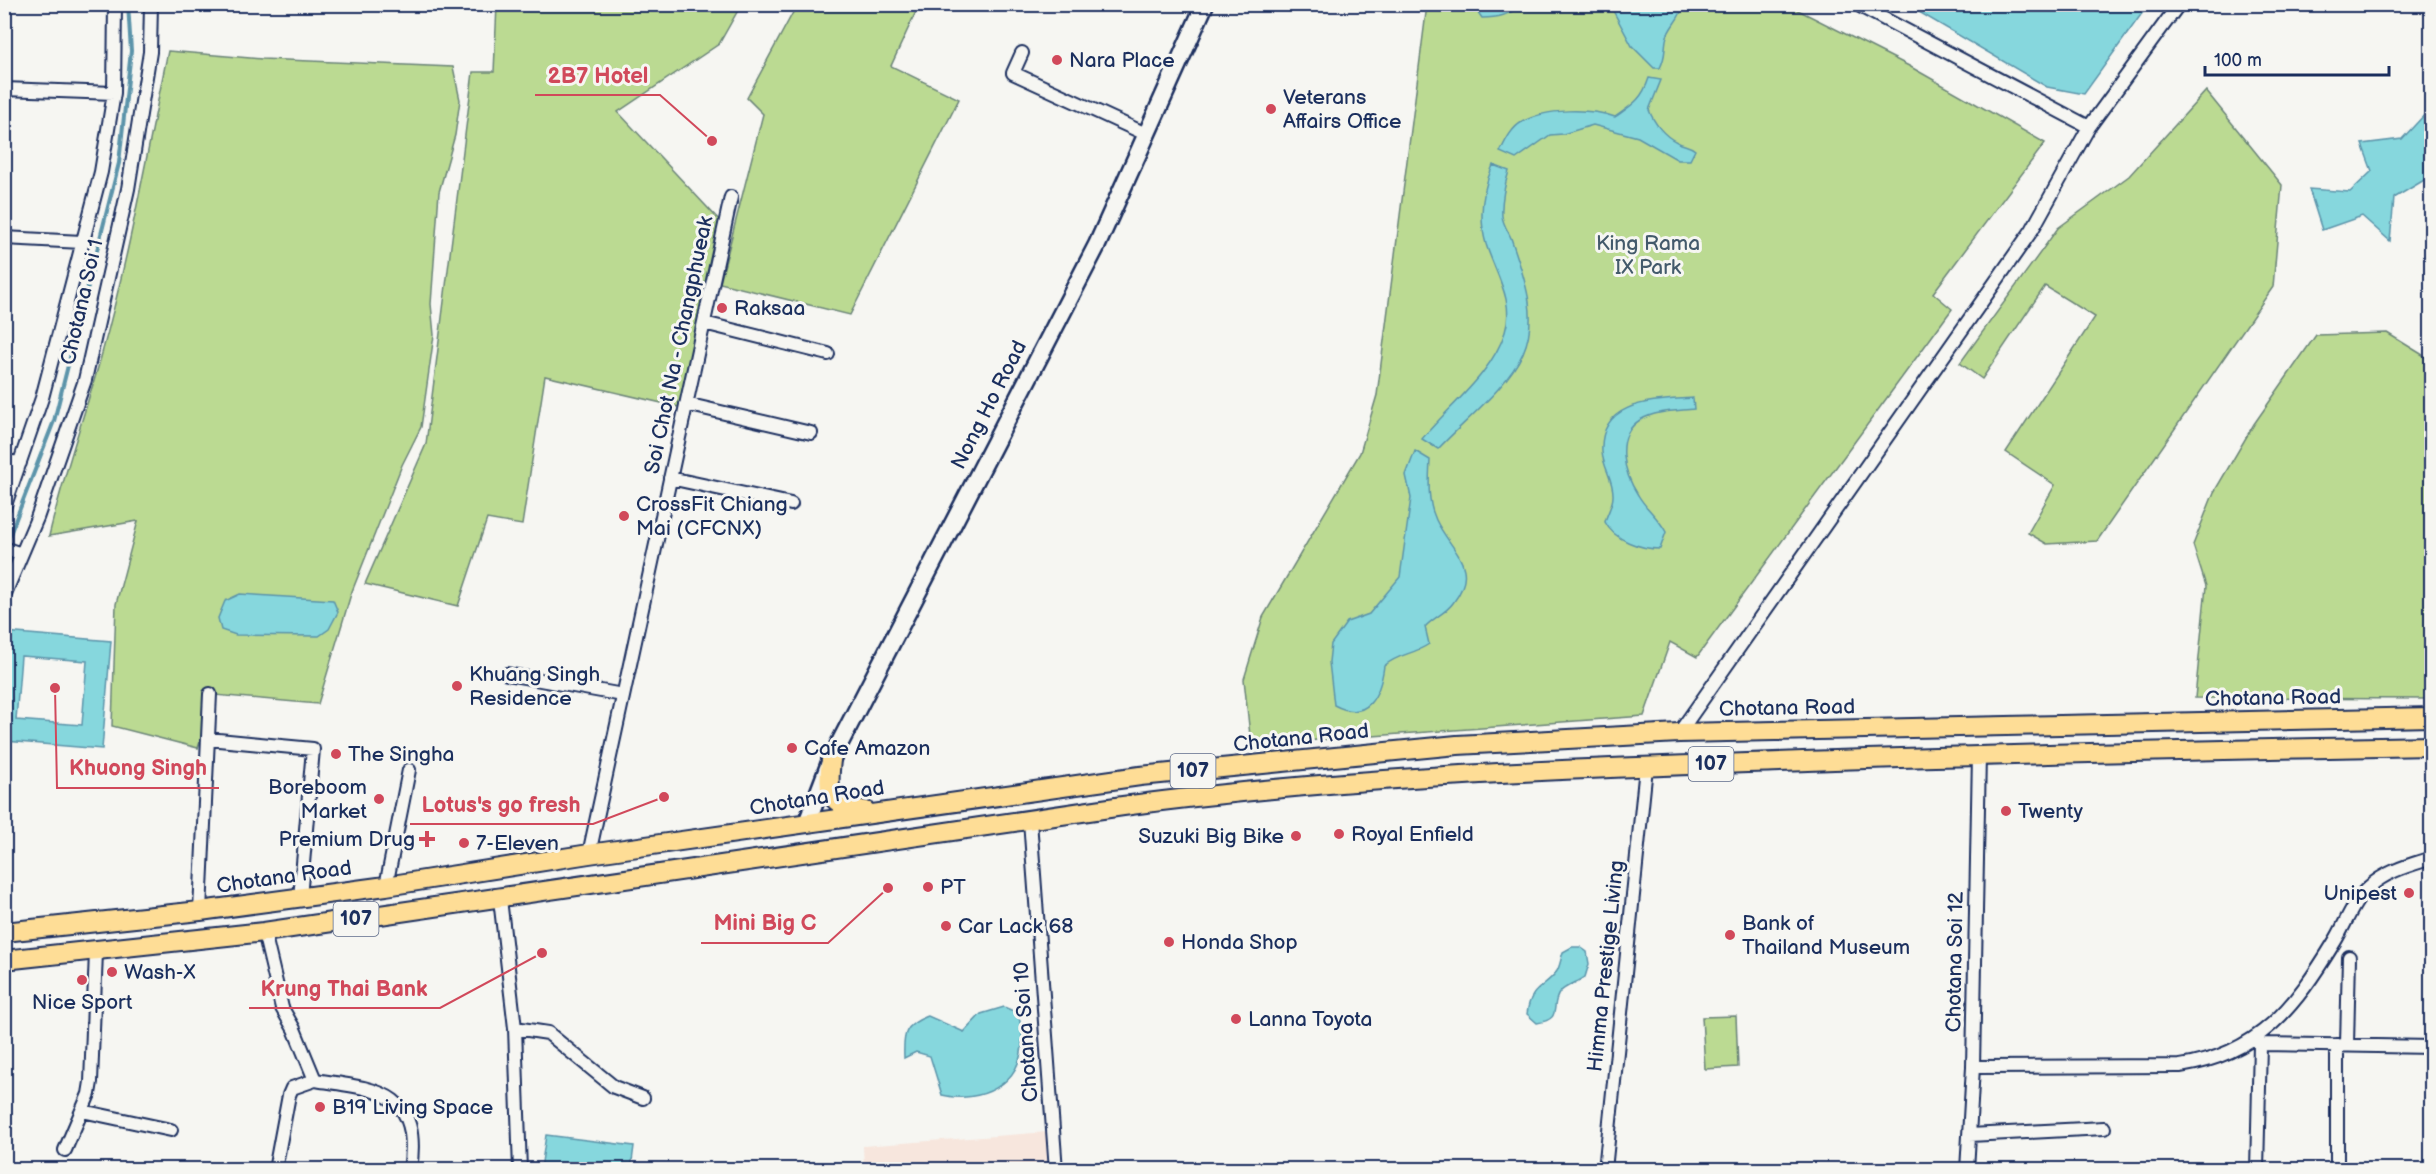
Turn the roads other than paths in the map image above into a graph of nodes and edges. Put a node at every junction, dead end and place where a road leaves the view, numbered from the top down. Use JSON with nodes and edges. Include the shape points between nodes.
{"nodes":[{"id":1,"x":115,"y":4,"type":"edge"},
{"id":2,"x":151,"y":4,"type":"edge"},
{"id":3,"x":1856,"y":4,"type":"edge"},
{"id":4,"x":2179,"y":4,"type":"edge"},
{"id":5,"x":1199,"y":6,"type":"edge"},
{"id":6,"x":1022,"y":53,"type":"dead end"},
{"id":7,"x":4,"y":89,"type":"edge"},
{"id":8,"x":114,"y":93,"type":"junction"},
{"id":9,"x":2089,"y":127,"type":"junction"},
{"id":10,"x":1148,"y":135,"type":"junction"},
{"id":11,"x":731,"y":197,"type":"dead end"},
{"id":12,"x":4,"y":238,"type":"edge"},
{"id":13,"x":82,"y":242,"type":"junction"},
{"id":14,"x":704,"y":323,"type":"junction"},
{"id":15,"x":828,"y":354,"type":"dead end"},
{"id":16,"x":686,"y":404,"type":"junction"},
{"id":17,"x":811,"y":433,"type":"dead end"},
{"id":18,"x":4,"y":461,"type":"edge"},
{"id":19,"x":20,"y":463,"type":"junction"},
{"id":20,"x":670,"y":478,"type":"junction"},
{"id":21,"x":791,"y":504,"type":"dead end"},
{"id":22,"x":4,"y":508,"type":"edge"},
{"id":23,"x":4,"y":548,"type":"edge"},
{"id":24,"x":21,"y":555,"type":"junction"},
{"id":25,"x":4,"y":596,"type":"edge"},
{"id":26,"x":507,"y":674,"type":"dead end"},
{"id":27,"x":210,"y":694,"type":"dead end"},
{"id":28,"x":623,"y":695,"type":"junction"},
{"id":29,"x":2432,"y":717,"type":"edge"},
{"id":30,"x":1679,"y":733,"type":"junction"},
{"id":31,"x":208,"y":739,"type":"junction"},
{"id":32,"x":2432,"y":746,"type":"edge"},
{"id":33,"x":1979,"y":755,"type":"junction"},
{"id":34,"x":831,"y":760,"type":"junction"},
{"id":35,"x":1646,"y":766,"type":"junction"},
{"id":36,"x":409,"y":770,"type":"dead end"},
{"id":37,"x":1140,"y":776,"type":"junction"},
{"id":38,"x":1143,"y":803,"type":"junction"},
{"id":39,"x":876,"y":812,"type":"junction"},
{"id":40,"x":1030,"y":821,"type":"junction"},
{"id":41,"x":807,"y":824,"type":"junction"},
{"id":42,"x":812,"y":853,"type":"junction"},
{"id":43,"x":589,"y":854,"type":"junction"},
{"id":44,"x":2432,"y":858,"type":"edge"},
{"id":45,"x":386,"y":886,"type":"junction"},
{"id":46,"x":300,"y":898,"type":"junction"},
{"id":47,"x":500,"y":899,"type":"junction"},
{"id":48,"x":200,"y":911,"type":"junction"},
{"id":49,"x":4,"y":932,"type":"edge"},
{"id":50,"x":264,"y":932,"type":"junction"},
{"id":51,"x":96,"y":952,"type":"junction"},
{"id":52,"x":2349,"y":957,"type":"dead end"},
{"id":53,"x":4,"y":960,"type":"edge"},
{"id":54,"x":515,"y":1028,"type":"junction"},
{"id":55,"x":2342,"y":1045,"type":"junction"},
{"id":56,"x":2432,"y":1047,"type":"edge"},
{"id":57,"x":1973,"y":1067,"type":"junction"},
{"id":58,"x":315,"y":1080,"type":"junction"},
{"id":59,"x":643,"y":1098,"type":"dead end"},
{"id":60,"x":82,"y":1111,"type":"junction"},
{"id":61,"x":2104,"y":1128,"type":"dead end"},
{"id":62,"x":171,"y":1130,"type":"dead end"},
{"id":63,"x":1970,"y":1135,"type":"junction"},
{"id":64,"x":65,"y":1150,"type":"dead end"},
{"id":65,"x":275,"y":1170,"type":"edge"},
{"id":66,"x":410,"y":1170,"type":"edge"},
{"id":67,"x":520,"y":1170,"type":"edge"},
{"id":68,"x":1056,"y":1170,"type":"edge"},
{"id":69,"x":1605,"y":1170,"type":"edge"},
{"id":70,"x":1967,"y":1170,"type":"edge"},
{"id":71,"x":2257,"y":1170,"type":"edge"},
{"id":72,"x":2337,"y":1170,"type":"edge"}],
"edges":[{"from":1,"to":8,"type":"street"},
{"from":2,"to":24,"type":"street","name":"Chotana Soi 1","via":[[150,52],[128,189],[85,380]]},
{"from":3,"to":9,"type":"street"},
{"from":4,"to":9,"type":"street"},
{"from":5,"to":10,"type":"main road","name":"Nong Ho Road"},
{"from":6,"to":10,"type":"street","via":[[1013,73]]},
{"from":7,"to":8,"type":"street"},
{"from":8,"to":13,"type":"street","via":[[101,172]]},
{"from":9,"to":30,"type":"street","via":[[2032,230]]},
{"from":10,"to":34,"type":"main road","name":"Nong Ho Road","via":[[1096,245]]},
{"from":11,"to":14,"type":"street","name":"Soi Chot Na - Changphueak"},
{"from":12,"to":13,"type":"street"},
{"from":13,"to":19,"type":"street","via":[[42,398]]},
{"from":14,"to":15,"type":"street"},
{"from":14,"to":16,"type":"street","name":"Soi Chot Na - Changphueak"},
{"from":16,"to":17,"type":"street"},
{"from":16,"to":20,"type":"street","name":"Soi Chot Na - Changphueak"},
{"from":18,"to":19,"type":"street"},
{"from":19,"to":22,"type":"street"},
{"from":20,"to":21,"type":"street"},
{"from":20,"to":28,"type":"street","name":"Soi Chot Na - Changphueak"},
{"from":23,"to":24,"type":"street"},
{"from":24,"to":25,"type":"street","name":"Chotana Soi 1"},
{"from":26,"to":28,"type":"street"},
{"from":27,"to":31,"type":"street"},
{"from":28,"to":43,"type":"street","name":"Soi Chot Na - Changphueak"},
{"from":29,"to":30,"type":"main road","name":"Chotana Road","number":"107"},
{"from":30,"to":37,"type":"main road","name":"Chotana Road","number":"107","via":[[1457,745]]},
{"from":31,"to":46,"type":"street","via":[[313,749]]},
{"from":31,"to":48,"type":"street"},
{"from":32,"to":33,"type":"main road","number":"107"},
{"from":33,"to":35,"type":"main road","number":"107"},
{"from":33,"to":57,"type":"street","name":"Chotana Soi 12"},
{"from":34,"to":39,"type":"main road","via":[[828,787],[834,800],[848,808]]},
{"from":34,"to":41,"type":"main road","name":"Nong Ho Road"},
{"from":35,"to":38,"type":"main road","number":"107","via":[[1440,776]]},
{"from":35,"to":69,"type":"street","name":"Himma Prestige Living"},
{"from":36,"to":45,"type":"street"},
{"from":37,"to":38,"type":"main road"},
{"from":37,"to":39,"type":"main road","name":"Chotana Road","number":"107"},
{"from":38,"to":40,"type":"main road","number":"107"},
{"from":39,"to":41,"type":"main road","name":"Chotana Road","number":"107"},
{"from":40,"to":42,"type":"main road","number":"107"},
{"from":40,"to":68,"type":"street","name":"Chotana Soi 10"},
{"from":41,"to":42,"type":"main road"},
{"from":41,"to":43,"type":"main road","name":"Chotana Road","number":"107"},
{"from":42,"to":47,"type":"main road","number":"107"},
{"from":43,"to":45,"type":"main road","name":"Chotana Road","number":"107"},
{"from":44,"to":57,"type":"street","via":[[2385,876],[2367,889],[2300,993],[2278,1019],[2232,1053],[2205,1063],[2180,1066]]},
{"from":45,"to":46,"type":"main road","name":"Chotana Road","number":"107"},
{"from":46,"to":48,"type":"main road","name":"Chotana Road","number":"107"},
{"from":47,"to":50,"type":"main road","number":"107"},
{"from":47,"to":54,"type":"street"},
{"from":48,"to":49,"type":"main road","name":"Chotana Road","number":"107"},
{"from":50,"to":51,"type":"main road","number":"107"},
{"from":50,"to":58,"type":"street","via":[[282,1008]]},
{"from":51,"to":53,"type":"main road","number":"107"},
{"from":51,"to":60,"type":"street","via":[[91,1082]]},
{"from":52,"to":55,"type":"street"},
{"from":54,"to":59,"type":"street","via":[[548,1033],[614,1087]]},
{"from":54,"to":67,"type":"street"},
{"from":55,"to":56,"type":"street"},
{"from":55,"to":71,"type":"street","via":[[2260,1044]]},
{"from":55,"to":72,"type":"street"},
{"from":57,"to":63,"type":"street","name":"Chotana Soi 12"},
{"from":58,"to":65,"type":"street","via":[[292,1088]]},
{"from":58,"to":66,"type":"street","via":[[379,1090],[390,1097],[407,1119]]},
{"from":60,"to":62,"type":"street"},
{"from":60,"to":64,"type":"street"},
{"from":61,"to":63,"type":"street"},
{"from":63,"to":70,"type":"street","name":"Chotana Soi 12"}]}
